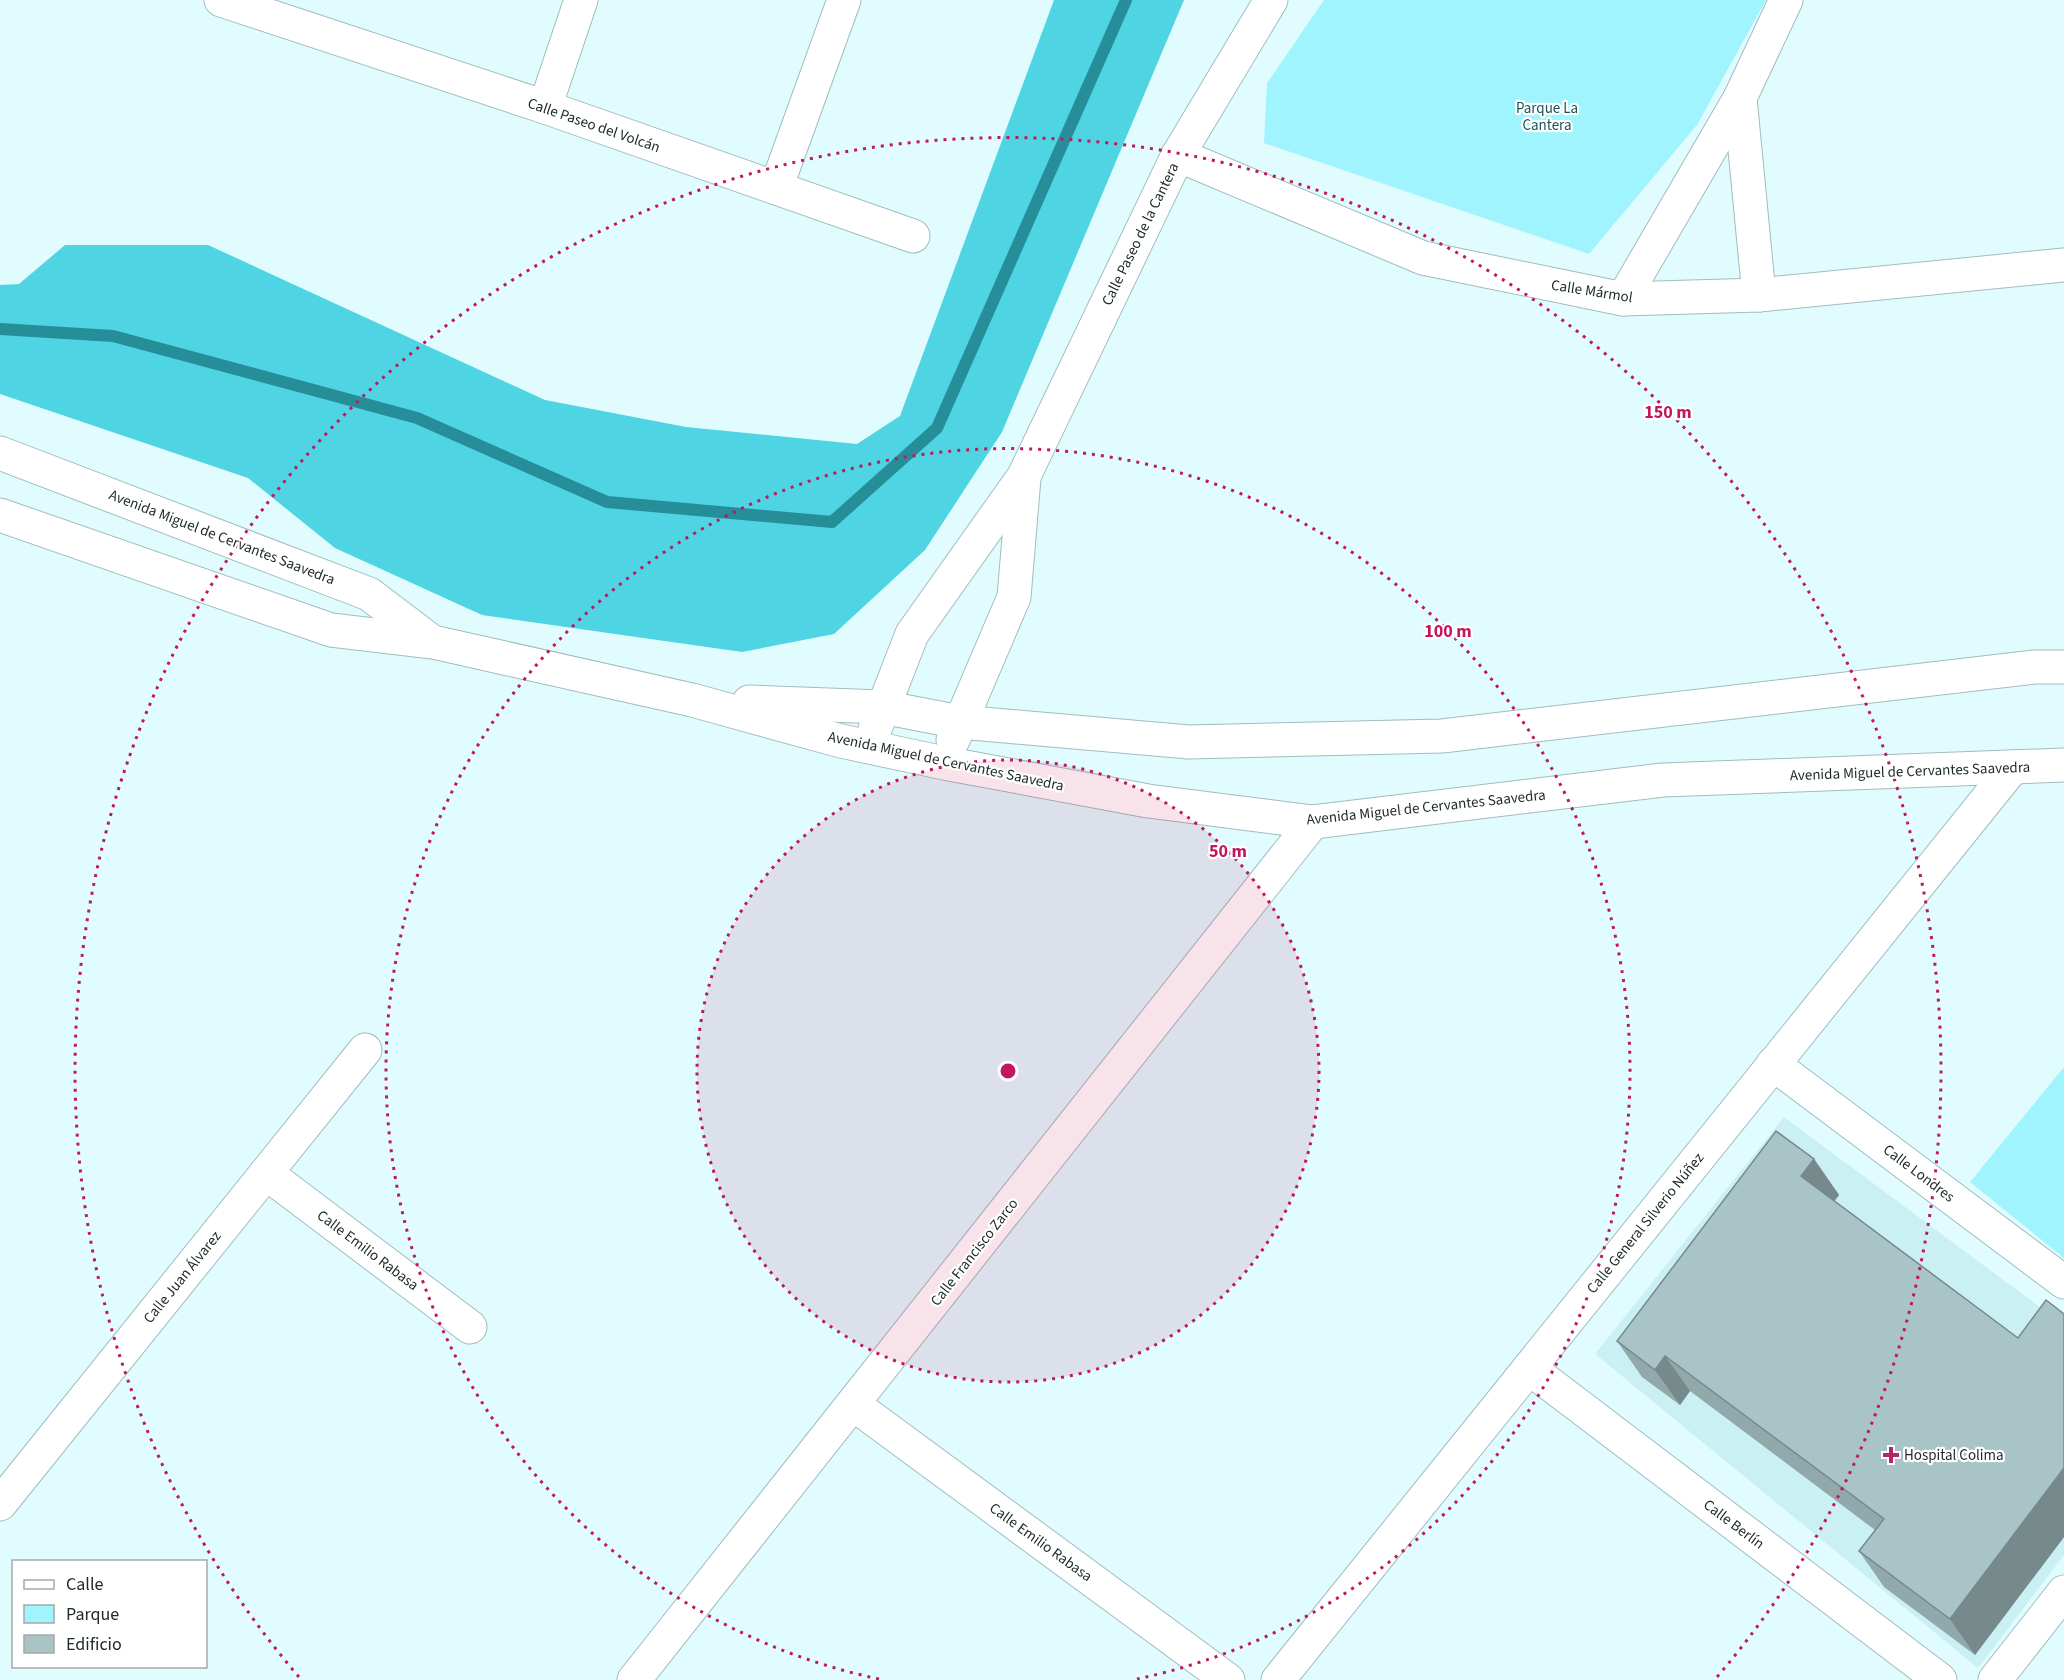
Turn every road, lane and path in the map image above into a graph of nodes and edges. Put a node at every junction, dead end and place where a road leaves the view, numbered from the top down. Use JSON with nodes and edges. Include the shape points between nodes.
{"nodes":[{"id":1,"x":221,"y":0,"type":"edge"},
{"id":2,"x":581,"y":0,"type":"edge"},
{"id":3,"x":844,"y":0,"type":"edge"},
{"id":4,"x":1271,"y":0,"type":"edge"},
{"id":5,"x":1786,"y":0,"type":"edge"},
{"id":6,"x":1740,"y":99,"type":"junction"},
{"id":7,"x":545,"y":107,"type":"junction"},
{"id":8,"x":1178,"y":155,"type":"junction"},
{"id":9,"x":776,"y":188,"type":"junction"},
{"id":10,"x":913,"y":236,"type":"dead end"},
{"id":11,"x":2064,"y":265,"type":"edge"},
{"id":12,"x":1759,"y":296,"type":"junction"},
{"id":13,"x":1623,"y":299,"type":"junction"},
{"id":14,"x":0,"y":453,"type":"edge"},
{"id":15,"x":1024,"y":476,"type":"junction"},
{"id":16,"x":0,"y":515,"type":"edge"},
{"id":17,"x":433,"y":642,"type":"junction"},
{"id":18,"x":2064,"y":667,"type":"edge"},
{"id":19,"x":692,"y":700,"type":"junction"},
{"id":20,"x":882,"y":707,"type":"junction"},
{"id":21,"x":960,"y":722,"type":"junction"},
{"id":22,"x":868,"y":747,"type":"junction"},
{"id":23,"x":944,"y":763,"type":"junction"},
{"id":24,"x":2064,"y":765,"type":"edge"},
{"id":25,"x":2013,"y":767,"type":"junction"},
{"id":26,"x":1313,"y":822,"type":"junction"},
{"id":27,"x":365,"y":1050,"type":"dead end"},
{"id":28,"x":1773,"y":1064,"type":"junction"},
{"id":29,"x":266,"y":1173,"type":"junction"},
{"id":30,"x":2064,"y":1282,"type":"edge"},
{"id":31,"x":470,"y":1327,"type":"dead end"},
{"id":32,"x":1529,"y":1368,"type":"junction"},
{"id":33,"x":853,"y":1404,"type":"junction"},
{"id":34,"x":0,"y":1504,"type":"edge"},
{"id":35,"x":2064,"y":1592,"type":"edge"},
{"id":36,"x":634,"y":1680,"type":"edge"},
{"id":37,"x":1228,"y":1680,"type":"edge"},
{"id":38,"x":1278,"y":1680,"type":"edge"},
{"id":39,"x":1940,"y":1680,"type":"edge"},
{"id":40,"x":1995,"y":1680,"type":"edge"}],
"edges":[{"from":1,"to":7,"type":"street","name":"Calle Paseo del Volcán"},
{"from":2,"to":7,"type":"street"},
{"from":3,"to":9,"type":"street"},
{"from":4,"to":8,"type":"street","name":"Calle Paseo de la Cantera"},
{"from":5,"to":6,"type":"street"},
{"from":6,"to":12,"type":"street"},
{"from":6,"to":13,"type":"street"},
{"from":7,"to":9,"type":"street","name":"Calle Paseo del Volcán"},
{"from":8,"to":13,"type":"street","name":"Calle Mármol","via":[[1422,258]]},
{"from":8,"to":15,"type":"street","name":"Calle Paseo de la Cantera"},
{"from":9,"to":10,"type":"street","name":"Calle Paseo del Volcán"},
{"from":11,"to":12,"type":"street","name":"Calle Mármol"},
{"from":12,"to":13,"type":"street","name":"Calle Mármol"},
{"from":14,"to":17,"type":"street","name":"Avenida Miguel de Cervantes Saavedra","via":[[369,594]]},
{"from":15,"to":20,"type":"street","via":[[912,634]]},
{"from":15,"to":21,"type":"street","via":[[1014,597]]},
{"from":16,"to":17,"type":"street","name":"Avenida Miguel de Cervantes Saavedra","via":[[331,630]]},
{"from":17,"to":19,"type":"street","name":"Avenida Miguel de Cervantes Saavedra"},
{"from":18,"to":21,"type":"street","name":"Avenida Miguel de Cervantes Saavedra","via":[[2035,667],[1442,736],[1189,742]]},
{"from":19,"to":20,"type":"street","name":"Avenida Miguel de Cervantes Saavedra"},
{"from":19,"to":22,"type":"street","name":"Avenida Miguel de Cervantes Saavedra"},
{"from":20,"to":21,"type":"street","name":"Avenida Miguel de Cervantes Saavedra"},
{"from":20,"to":22,"type":"street"},
{"from":21,"to":23,"type":"street"},
{"from":22,"to":23,"type":"street","name":"Avenida Miguel de Cervantes Saavedra"},
{"from":23,"to":26,"type":"street","name":"Avenida Miguel de Cervantes Saavedra","via":[[1148,801]]},
{"from":24,"to":25,"type":"street","name":"Avenida Miguel de Cervantes Saavedra"},
{"from":25,"to":26,"type":"street","name":"Avenida Miguel de Cervantes Saavedra","via":[[1663,780]]},
{"from":25,"to":28,"type":"street","name":"Calle General Silverio Núñez"},
{"from":26,"to":33,"type":"street","name":"Calle Francisco Zarco"},
{"from":27,"to":29,"type":"street","name":"Calle Juan Álvarez"},
{"from":28,"to":30,"type":"street","name":"Calle Londres"},
{"from":28,"to":32,"type":"street","name":"Calle General Silverio Núñez"},
{"from":29,"to":31,"type":"street","name":"Calle Emilio Rabasa"},
{"from":29,"to":34,"type":"street","name":"Calle Juan Álvarez"},
{"from":32,"to":38,"type":"street","name":"Calle General Silverio Núñez"},
{"from":32,"to":39,"type":"street","name":"Calle Berlín"},
{"from":33,"to":36,"type":"street","name":"Calle Francisco Zarco"},
{"from":33,"to":37,"type":"street","name":"Calle Emilio Rabasa"},
{"from":35,"to":40,"type":"street"}]}
